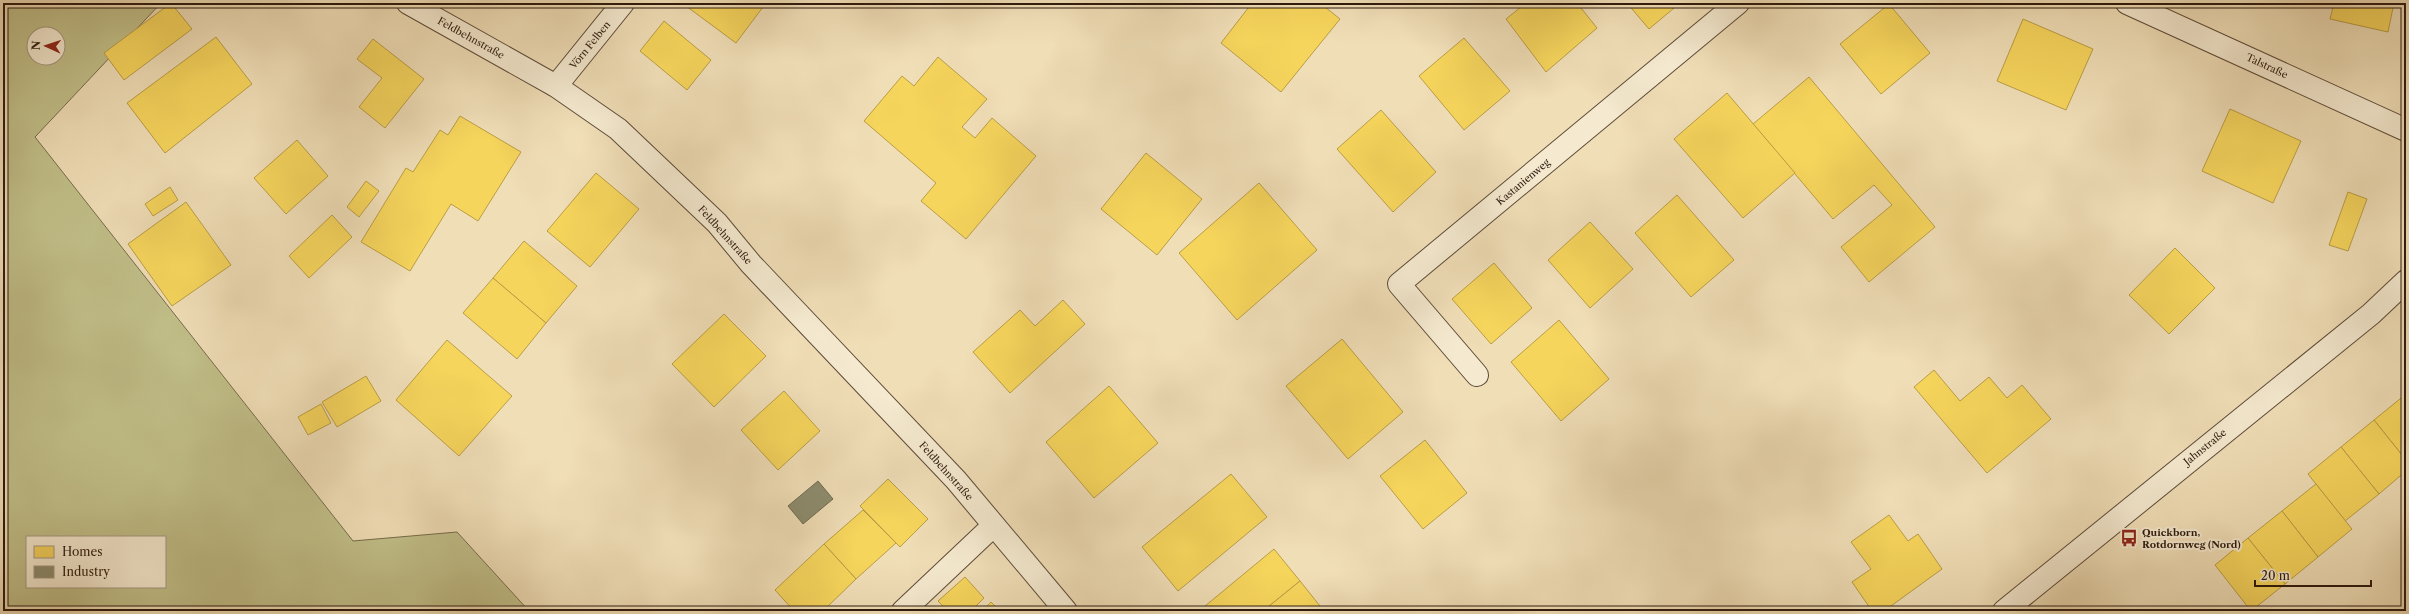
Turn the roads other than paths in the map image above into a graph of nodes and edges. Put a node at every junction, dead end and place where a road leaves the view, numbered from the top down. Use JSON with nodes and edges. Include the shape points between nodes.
{"nodes":[{"id":1,"x":408,"y":3,"type":"edge"},
{"id":2,"x":623,"y":3,"type":"edge"},
{"id":3,"x":1738,"y":3,"type":"edge"},
{"id":4,"x":2127,"y":3,"type":"edge"},
{"id":5,"x":2166,"y":11,"type":"edge"},
{"id":6,"x":556,"y":86,"type":"junction"},
{"id":7,"x":2406,"y":130,"type":"edge"},
{"id":8,"x":2406,"y":281,"type":"edge"},
{"id":9,"x":1477,"y":375,"type":"dead end"},
{"id":10,"x":993,"y":526,"type":"junction"},
{"id":11,"x":903,"y":611,"type":"edge"},
{"id":12,"x":1066,"y":611,"type":"edge"},
{"id":13,"x":2004,"y":611,"type":"edge"}],
"edges":[{"from":1,"to":6,"type":"street","name":"Feldbehnstraße"},
{"from":2,"to":6,"type":"street","name":"Vörn Felben"},
{"from":3,"to":9,"type":"street","name":"Kastanienweg","via":[[1400,284]]},
{"from":4,"to":5,"type":"street","name":"Talstraße"},
{"from":5,"to":7,"type":"street","name":"Talstraße"},
{"from":6,"to":10,"type":"street","name":"Feldbehnstraße","via":[[618,129],[717,223],[751,264],[956,480]]},
{"from":8,"to":13,"type":"street","name":"Jahnstraße","via":[[2371,314]]},
{"from":10,"to":11,"type":"street"},
{"from":10,"to":12,"type":"street","name":"Feldbehnstraße"}]}
